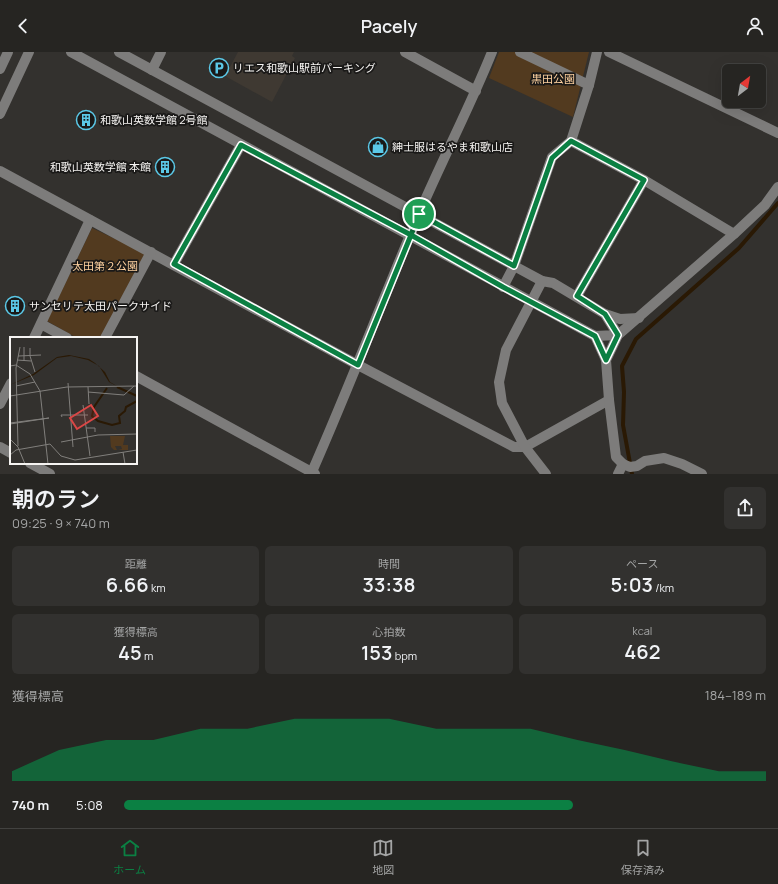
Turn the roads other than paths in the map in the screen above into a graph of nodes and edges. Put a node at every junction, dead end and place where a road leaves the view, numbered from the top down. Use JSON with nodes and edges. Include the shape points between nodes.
{"nodes":[{"id":1,"x":8,"y":52,"type":"edge"},
{"id":2,"x":29,"y":52,"type":"edge"},
{"id":3,"x":71,"y":52,"type":"edge"},
{"id":4,"x":119,"y":52,"type":"edge"},
{"id":5,"x":161,"y":52,"type":"edge"},
{"id":6,"x":405,"y":52,"type":"edge"},
{"id":7,"x":492,"y":52,"type":"edge"},
{"id":8,"x":520,"y":52,"type":"edge"},
{"id":9,"x":597,"y":52,"type":"edge"},
{"id":10,"x":609,"y":52,"type":"edge"},
{"id":11,"x":0,"y":69,"type":"edge"},
{"id":12,"x":152,"y":70,"type":"junction"},
{"id":13,"x":588,"y":85,"type":"junction"},
{"id":14,"x":476,"y":91,"type":"junction"},
{"id":15,"x":0,"y":114,"type":"edge"},
{"id":16,"x":778,"y":133,"type":"edge"},
{"id":17,"x":571,"y":141,"type":"junction"},
{"id":18,"x":241,"y":145,"type":"junction"},
{"id":19,"x":0,"y":170,"type":"edge"},
{"id":20,"x":644,"y":180,"type":"junction"},
{"id":21,"x":778,"y":187,"type":"edge"},
{"id":22,"x":419,"y":214,"type":"junction"},
{"id":23,"x":90,"y":220,"type":"junction"},
{"id":24,"x":734,"y":234,"type":"junction"},
{"id":25,"x":411,"y":235,"type":"junction"},
{"id":26,"x":151,"y":252,"type":"junction"},
{"id":27,"x":174,"y":264,"type":"junction"},
{"id":28,"x":514,"y":266,"type":"junction"},
{"id":29,"x":542,"y":281,"type":"junction"},
{"id":30,"x":503,"y":287,"type":"junction"},
{"id":31,"x":577,"y":296,"type":"junction"},
{"id":32,"x":531,"y":302,"type":"junction"},
{"id":33,"x":605,"y":314,"type":"junction"},
{"id":34,"x":638,"y":318,"type":"junction"},
{"id":35,"x":41,"y":324,"type":"junction"},
{"id":36,"x":618,"y":335,"type":"junction"},
{"id":37,"x":595,"y":336,"type":"junction"},
{"id":38,"x":34,"y":337,"type":"edge"},
{"id":39,"x":65,"y":337,"type":"edge"},
{"id":40,"x":106,"y":337,"type":"edge"},
{"id":41,"x":606,"y":360,"type":"junction"},
{"id":42,"x":358,"y":365,"type":"junction"},
{"id":43,"x":137,"y":377,"type":"edge"},
{"id":44,"x":10,"y":385,"type":"edge"},
{"id":45,"x":609,"y":400,"type":"junction"},
{"id":46,"x":0,"y":404,"type":"edge"},
{"id":47,"x":0,"y":446,"type":"edge"},
{"id":48,"x":525,"y":447,"type":"junction"},
{"id":49,"x":10,"y":451,"type":"edge"},
{"id":50,"x":34,"y":464,"type":"edge"},
{"id":51,"x":623,"y":464,"type":"junction"},
{"id":52,"x":639,"y":470,"type":"edge"},
{"id":53,"x":313,"y":473,"type":"edge"},
{"id":54,"x":50,"y":474,"type":"edge"},
{"id":55,"x":546,"y":474,"type":"edge"},
{"id":56,"x":618,"y":474,"type":"edge"},
{"id":57,"x":702,"y":474,"type":"edge"}],
"edges":[{"from":1,"to":11,"type":"street"},
{"from":2,"to":15,"type":"street"},
{"from":3,"to":18,"type":"street"},
{"from":4,"to":12,"type":"street"},
{"from":5,"to":12,"type":"street"},
{"from":6,"to":14,"type":"street"},
{"from":7,"to":14,"type":"street"},
{"from":8,"to":13,"type":"street"},
{"from":9,"to":13,"type":"street"},
{"from":10,"to":16,"type":"street"},
{"from":12,"to":22,"type":"street"},
{"from":13,"to":17,"type":"street"},
{"from":14,"to":22,"type":"street"},
{"from":17,"to":20,"type":"street"},
{"from":17,"to":28,"type":"street","via":[[552,158]]},
{"from":18,"to":25,"type":"street"},
{"from":18,"to":27,"type":"street"},
{"from":19,"to":23,"type":"street"},
{"from":20,"to":24,"type":"street"},
{"from":20,"to":31,"type":"street"},
{"from":21,"to":24,"type":"street","via":[[765,205]]},
{"from":22,"to":25,"type":"street"},
{"from":22,"to":28,"type":"street"},
{"from":23,"to":26,"type":"street"},
{"from":23,"to":35,"type":"street"},
{"from":24,"to":34,"type":"street"},
{"from":25,"to":30,"type":"street"},
{"from":25,"to":42,"type":"street"},
{"from":26,"to":27,"type":"street"},
{"from":26,"to":40,"type":"street"},
{"from":27,"to":42,"type":"street"},
{"from":28,"to":29,"type":"street"},
{"from":28,"to":30,"type":"street"},
{"from":29,"to":31,"type":"street","via":[[554,283]]},
{"from":29,"to":32,"type":"street"},
{"from":30,"to":32,"type":"street"},
{"from":31,"to":33,"type":"street"},
{"from":32,"to":37,"type":"street"},
{"from":32,"to":48,"type":"street","via":[[506,350],[499,382],[502,403]]},
{"from":33,"to":34,"type":"street","via":[[620,319]]},
{"from":33,"to":36,"type":"street"},
{"from":34,"to":36,"type":"street"},
{"from":35,"to":38,"type":"street"},
{"from":35,"to":39,"type":"street"},
{"from":36,"to":37,"type":"street"},
{"from":36,"to":41,"type":"street"},
{"from":37,"to":41,"type":"street"},
{"from":41,"to":45,"type":"street"},
{"from":42,"to":48,"type":"street","via":[[514,447]]},
{"from":42,"to":53,"type":"street"},
{"from":43,"to":53,"type":"street"},
{"from":44,"to":46,"type":"street"},
{"from":45,"to":48,"type":"street"},
{"from":45,"to":51,"type":"street","via":[[616,457]]},
{"from":47,"to":49,"type":"street"},
{"from":48,"to":55,"type":"street"},
{"from":50,"to":54,"type":"street"},
{"from":51,"to":52,"type":"street"},
{"from":51,"to":56,"type":"street"},
{"from":52,"to":57,"type":"street","via":[[645,461],[664,458]]}]}
